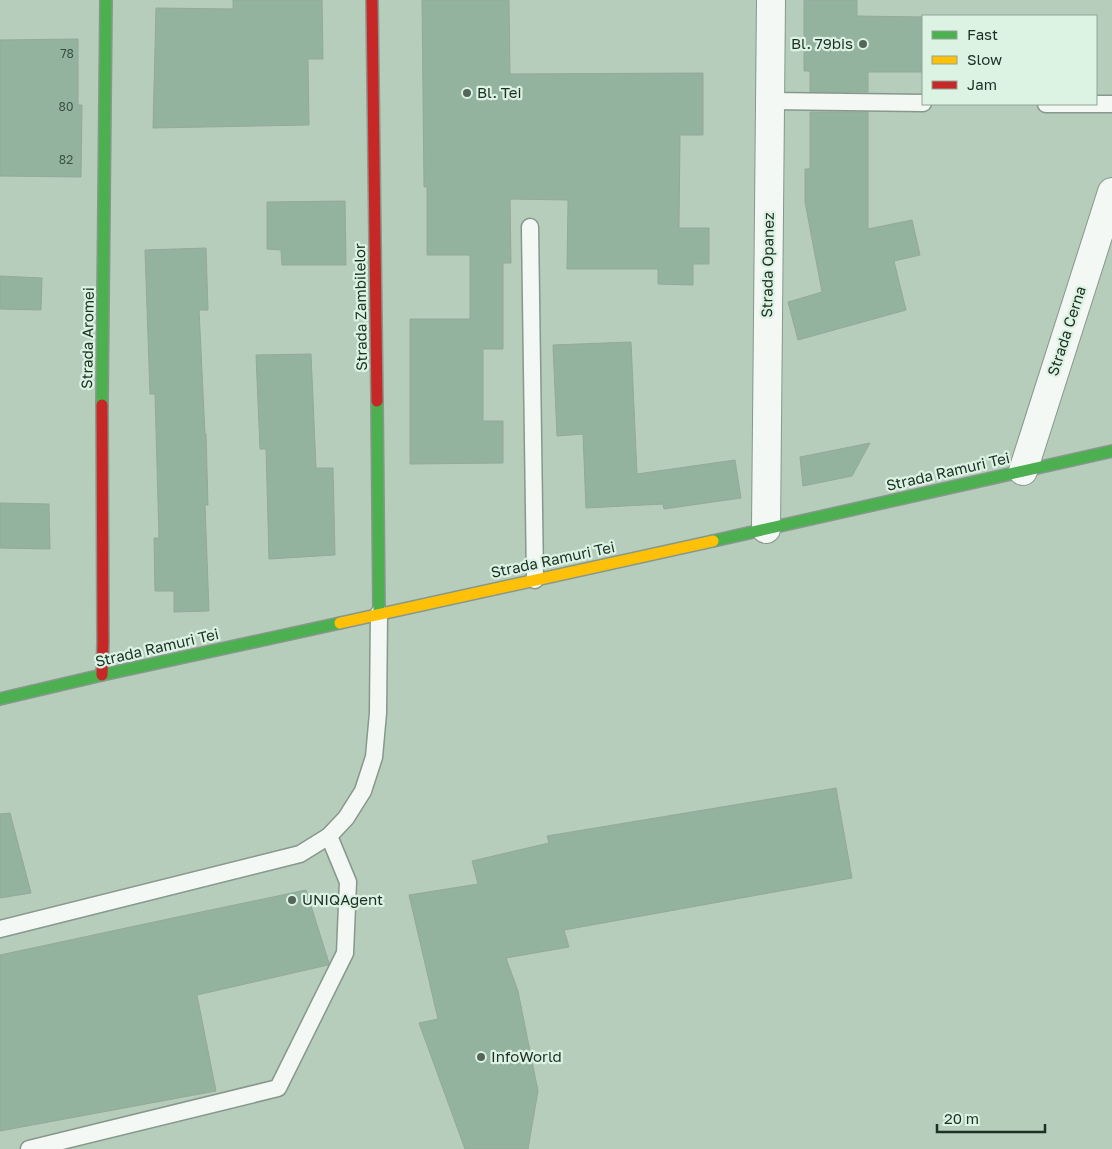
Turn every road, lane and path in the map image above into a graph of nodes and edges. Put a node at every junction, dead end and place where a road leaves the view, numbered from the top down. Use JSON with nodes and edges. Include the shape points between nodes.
{"nodes":[{"id":1,"x":106,"y":0,"type":"edge"},
{"id":2,"x":372,"y":0,"type":"edge"},
{"id":3,"x":771,"y":0,"type":"edge"},
{"id":4,"x":770,"y":101,"type":"junction"},
{"id":5,"x":922,"y":102,"type":"edge"},
{"id":6,"x":1097,"y":104,"type":"edge"},
{"id":7,"x":1112,"y":104,"type":"edge"},
{"id":8,"x":1112,"y":192,"type":"edge"},
{"id":9,"x":530,"y":227,"type":"dead end"},
{"id":10,"x":1112,"y":451,"type":"edge"},
{"id":11,"x":1023,"y":470,"type":"junction"},
{"id":12,"x":766,"y":529,"type":"junction"},
{"id":13,"x":535,"y":580,"type":"junction"},
{"id":14,"x":380,"y":614,"type":"junction"},
{"id":15,"x":102,"y":675,"type":"junction"},
{"id":16,"x":0,"y":699,"type":"edge"},
{"id":17,"x":329,"y":836,"type":"junction"},
{"id":18,"x":0,"y":929,"type":"edge"},
{"id":19,"x":29,"y":1149,"type":"edge"}],
"edges":[{"from":1,"to":15,"type":"street","name":"Strada Aromei"},
{"from":2,"to":14,"type":"street","name":"Strada Zambilelor"},
{"from":3,"to":4,"type":"street","name":"Strada Opanez"},
{"from":4,"to":5,"type":"lane"},
{"from":4,"to":12,"type":"street","name":"Strada Opanez"},
{"from":6,"to":7,"type":"lane"},
{"from":8,"to":11,"type":"street","name":"Strada Cerna"},
{"from":9,"to":13,"type":"lane"},
{"from":10,"to":11,"type":"street","name":"Strada Ramuri Tei"},
{"from":11,"to":12,"type":"street","name":"Strada Ramuri Tei"},
{"from":12,"to":13,"type":"street","name":"Strada Ramuri Tei"},
{"from":13,"to":14,"type":"street","name":"Strada Ramuri Tei"},
{"from":14,"to":15,"type":"street","name":"Strada Ramuri Tei"},
{"from":14,"to":17,"type":"lane","via":[[374,757],[363,791],[346,818]]},
{"from":15,"to":16,"type":"street","name":"Strada Ramuri Tei"},
{"from":17,"to":18,"type":"lane","via":[[300,854]]},
{"from":17,"to":19,"type":"lane","via":[[348,882],[344,953],[278,1088]]}]}
